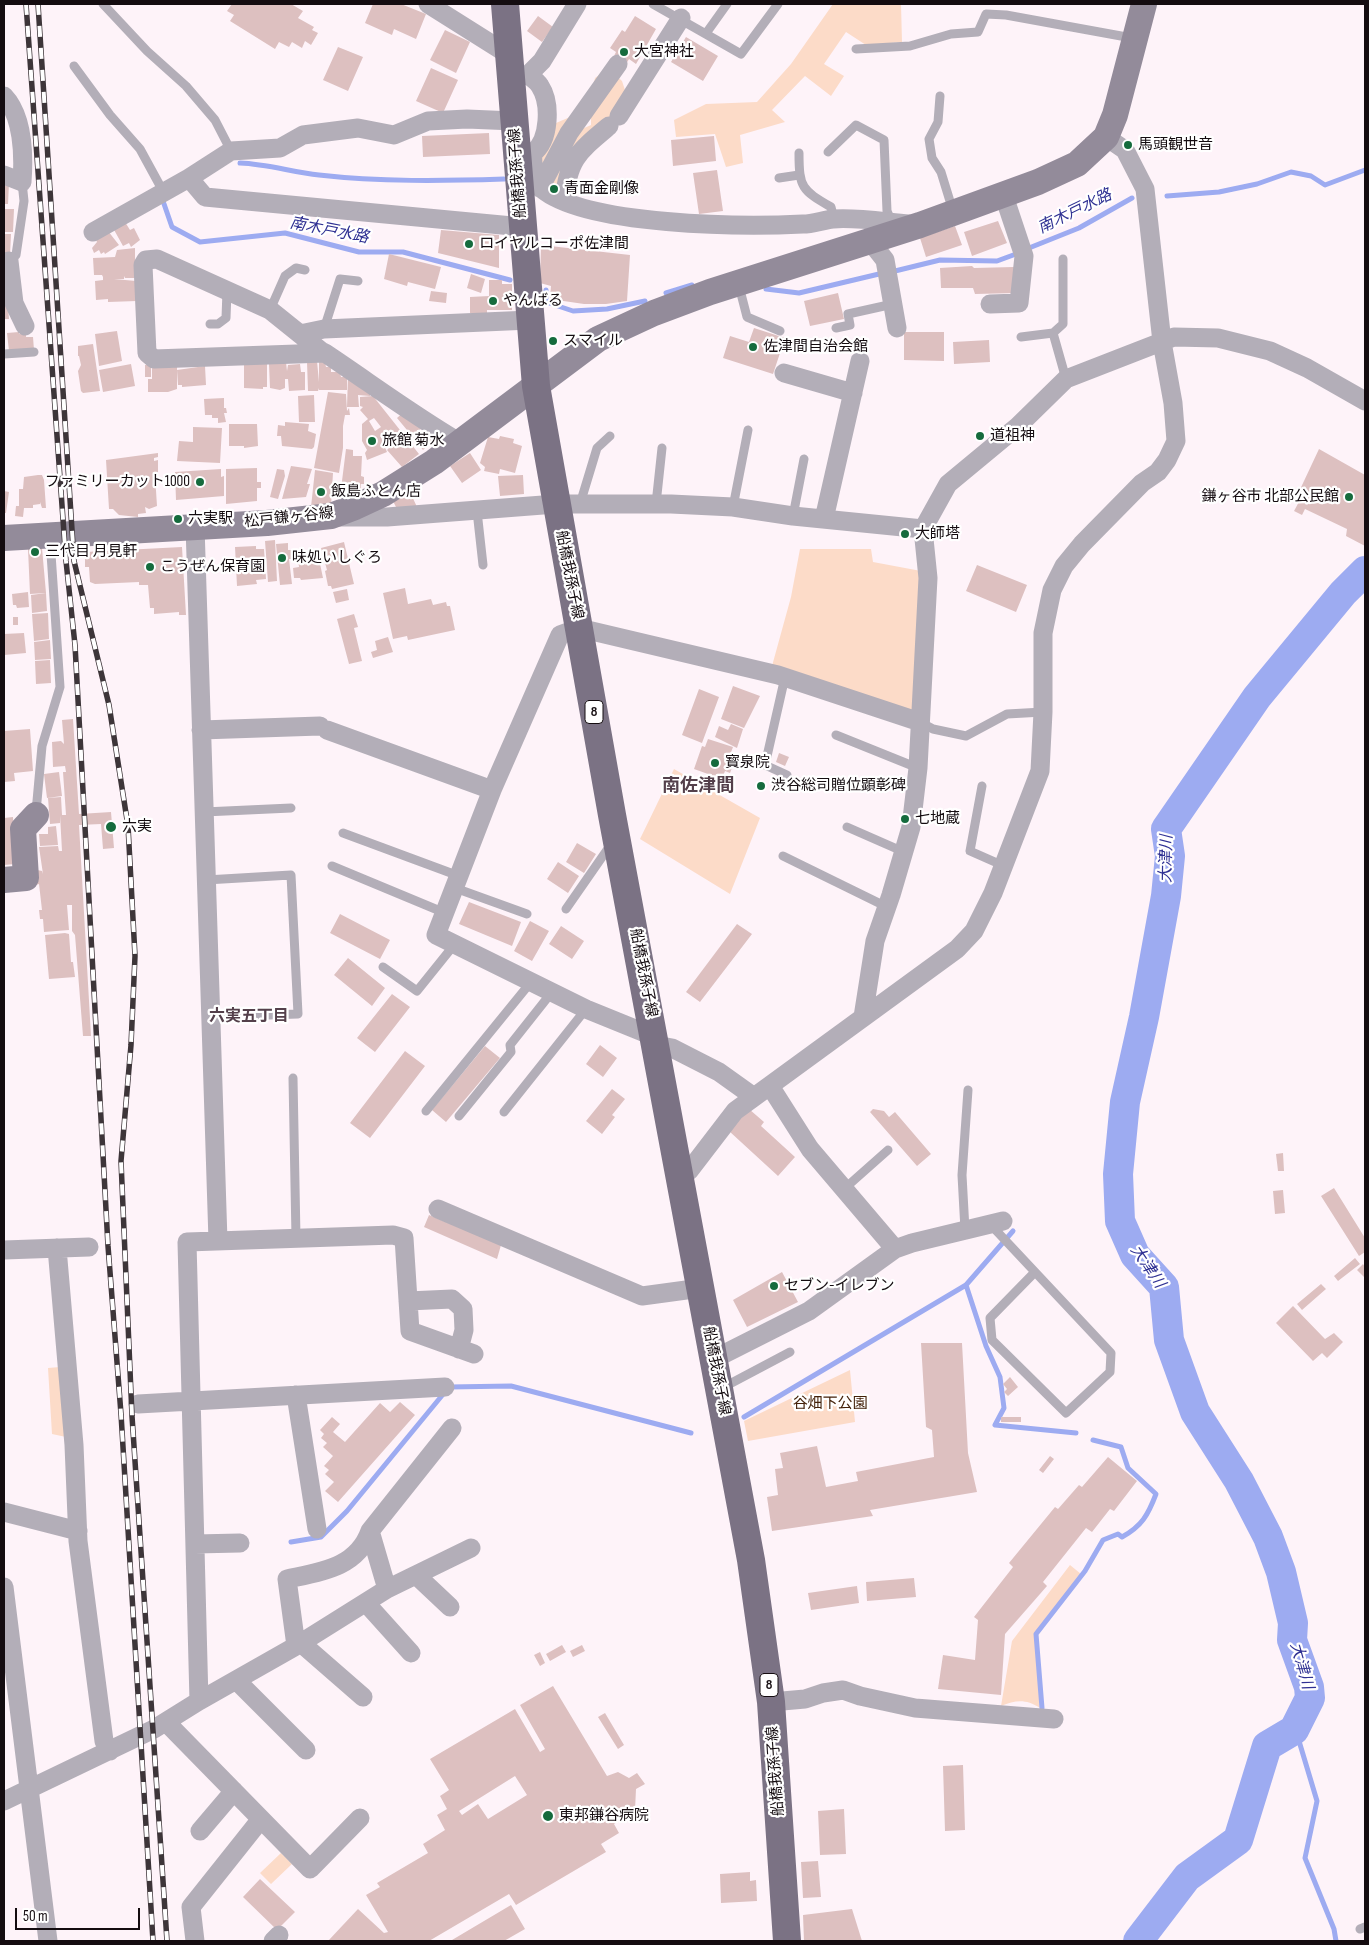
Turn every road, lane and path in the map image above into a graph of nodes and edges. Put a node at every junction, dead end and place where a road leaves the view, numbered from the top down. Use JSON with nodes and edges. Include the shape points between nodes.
{"nodes":[{"id":1,"x":104,"y":4,"type":"edge"},
{"id":2,"x":428,"y":4,"type":"edge"},
{"id":3,"x":505,"y":4,"type":"edge"},
{"id":4,"x":577,"y":4,"type":"edge"},
{"id":5,"x":653,"y":4,"type":"edge"},
{"id":6,"x":727,"y":4,"type":"edge"},
{"id":7,"x":778,"y":4,"type":"edge"},
{"id":8,"x":1139,"y":5,"type":"edge"},
{"id":9,"x":681,"y":18,"type":"junction"},
{"id":10,"x":707,"y":32,"type":"junction"},
{"id":11,"x":1135,"y":39,"type":"junction"},
{"id":12,"x":856,"y":49,"type":"dead end"},
{"id":13,"x":618,"y":64,"type":"dead end"},
{"id":14,"x":74,"y":66,"type":"dead end"},
{"id":15,"x":516,"y":69,"type":"junction"},
{"id":16,"x":4,"y":96,"type":"edge"},
{"id":17,"x":940,"y":96,"type":"dead end"},
{"id":18,"x":514,"y":121,"type":"junction"},
{"id":19,"x":1106,"y":137,"type":"junction"},
{"id":20,"x":231,"y":152,"type":"junction"},
{"id":21,"x":828,"y":152,"type":"dead end"},
{"id":22,"x":800,"y":153,"type":"dead end"},
{"id":23,"x":4,"y":175,"type":"edge"},
{"id":24,"x":799,"y":175,"type":"junction"},
{"id":25,"x":189,"y":178,"type":"junction"},
{"id":26,"x":779,"y":178,"type":"dead end"},
{"id":27,"x":22,"y":182,"type":"junction"},
{"id":28,"x":540,"y":188,"type":"junction"},
{"id":29,"x":164,"y":193,"type":"junction"},
{"id":30,"x":1004,"y":196,"type":"junction"},
{"id":31,"x":564,"y":201,"type":"junction"},
{"id":32,"x":954,"y":214,"type":"junction"},
{"id":33,"x":834,"y":219,"type":"junction"},
{"id":34,"x":892,"y":223,"type":"junction"},
{"id":35,"x":920,"y":225,"type":"junction"},
{"id":36,"x":523,"y":227,"type":"junction"},
{"id":37,"x":93,"y":232,"type":"dead end"},
{"id":38,"x":870,"y":241,"type":"junction"},
{"id":39,"x":1063,"y":259,"type":"dead end"},
{"id":40,"x":6,"y":262,"type":"edge"},
{"id":41,"x":304,"y":270,"type":"dead end"},
{"id":42,"x":358,"y":281,"type":"dead end"},
{"id":43,"x":738,"y":283,"type":"junction"},
{"id":44,"x":227,"y":291,"type":"junction"},
{"id":45,"x":893,"y":304,"type":"junction"},
{"id":46,"x":990,"y":304,"type":"dead end"},
{"id":47,"x":270,"y":310,"type":"junction"},
{"id":48,"x":530,"y":320,"type":"junction"},
{"id":49,"x":210,"y":324,"type":"dead end"},
{"id":50,"x":25,"y":326,"type":"dead end"},
{"id":51,"x":836,"y":328,"type":"dead end"},
{"id":52,"x":897,"y":328,"type":"dead end"},
{"id":53,"x":324,"y":329,"type":"junction"},
{"id":54,"x":780,"y":331,"type":"dead end"},
{"id":55,"x":1053,"y":333,"type":"junction"},
{"id":56,"x":300,"y":334,"type":"junction"},
{"id":57,"x":1021,"y":337,"type":"dead end"},
{"id":58,"x":1162,"y":342,"type":"junction"},
{"id":59,"x":34,"y":352,"type":"dead end"},
{"id":60,"x":4,"y":354,"type":"edge"},
{"id":61,"x":325,"y":354,"type":"junction"},
{"id":62,"x":860,"y":361,"type":"dead end"},
{"id":63,"x":784,"y":372,"type":"dead end"},
{"id":64,"x":1066,"y":380,"type":"junction"},
{"id":65,"x":536,"y":386,"type":"junction"},
{"id":66,"x":853,"y":393,"type":"junction"},
{"id":67,"x":1365,"y":401,"type":"edge"},
{"id":68,"x":748,"y":430,"type":"dead end"},
{"id":69,"x":610,"y":436,"type":"dead end"},
{"id":70,"x":459,"y":442,"type":"junction"},
{"id":71,"x":662,"y":448,"type":"dead end"},
{"id":72,"x":804,"y":459,"type":"dead end"},
{"id":73,"x":568,"y":504,"type":"junction"},
{"id":74,"x":656,"y":504,"type":"junction"},
{"id":75,"x":733,"y":507,"type":"junction"},
{"id":76,"x":477,"y":511,"type":"junction"},
{"id":77,"x":331,"y":516,"type":"junction"},
{"id":78,"x":793,"y":516,"type":"junction"},
{"id":79,"x":824,"y":519,"type":"junction"},
{"id":80,"x":195,"y":526,"type":"junction"},
{"id":81,"x":923,"y":529,"type":"junction"},
{"id":82,"x":50,"y":534,"type":"junction"},
{"id":83,"x":4,"y":538,"type":"edge"},
{"id":84,"x":483,"y":565,"type":"dead end"},
{"id":85,"x":579,"y":628,"type":"junction"},
{"id":86,"x":785,"y":677,"type":"junction"},
{"id":87,"x":1043,"y":712,"type":"junction"},
{"id":88,"x":920,"y":722,"type":"junction"},
{"id":89,"x":202,"y":730,"type":"junction"},
{"id":90,"x":836,"y":735,"type":"dead end"},
{"id":91,"x":918,"y":768,"type":"junction"},
{"id":92,"x":787,"y":775,"type":"dead end"},
{"id":93,"x":982,"y":786,"type":"dead end"},
{"id":94,"x":492,"y":790,"type":"junction"},
{"id":95,"x":292,"y":808,"type":"dead end"},
{"id":96,"x":204,"y":812,"type":"junction"},
{"id":97,"x":36,"y":815,"type":"joint"},
{"id":98,"x":848,"y":827,"type":"dead end"},
{"id":99,"x":343,"y":834,"type":"dead end"},
{"id":100,"x":619,"y":847,"type":"junction"},
{"id":101,"x":904,"y":852,"type":"junction"},
{"id":102,"x":783,"y":856,"type":"dead end"},
{"id":103,"x":332,"y":866,"type":"dead end"},
{"id":104,"x":1004,"y":866,"type":"junction"},
{"id":105,"x":4,"y":880,"type":"edge"},
{"id":106,"x":206,"y":880,"type":"junction"},
{"id":107,"x":457,"y":882,"type":"junction"},
{"id":108,"x":887,"y":907,"type":"junction"},
{"id":109,"x":566,"y":909,"type":"dead end"},
{"id":110,"x":445,"y":913,"type":"junction"},
{"id":111,"x":527,"y":914,"type":"dead end"},
{"id":112,"x":454,"y":944,"type":"junction"},
{"id":113,"x":382,"y":967,"type":"dead end"},
{"id":114,"x":531,"y":982,"type":"junction"},
{"id":115,"x":552,"y":992,"type":"junction"},
{"id":116,"x":586,"y":1008,"type":"junction"},
{"id":117,"x":210,"y":1017,"type":"junction"},
{"id":118,"x":863,"y":1017,"type":"junction"},
{"id":119,"x":656,"y":1041,"type":"junction"},
{"id":120,"x":293,"y":1078,"type":"dead end"},
{"id":121,"x":770,"y":1086,"type":"junction"},
{"id":122,"x":968,"y":1090,"type":"dead end"},
{"id":123,"x":754,"y":1097,"type":"junction"},
{"id":124,"x":426,"y":1111,"type":"dead end"},
{"id":125,"x":504,"y":1112,"type":"dead end"},
{"id":126,"x":459,"y":1116,"type":"dead end"},
{"id":127,"x":888,"y":1150,"type":"dead end"},
{"id":128,"x":680,"y":1173,"type":"junction"},
{"id":129,"x":844,"y":1189,"type":"junction"},
{"id":130,"x":438,"y":1209,"type":"dead end"},
{"id":131,"x":965,"y":1230,"type":"junction"},
{"id":132,"x":1001,"y":1232,"type":"joint"},
{"id":133,"x":296,"y":1238,"type":"junction"},
{"id":134,"x":218,"y":1241,"type":"junction"},
{"id":135,"x":88,"y":1246,"type":"dead end"},
{"id":136,"x":57,"y":1248,"type":"junction"},
{"id":137,"x":896,"y":1249,"type":"junction"},
{"id":138,"x":4,"y":1250,"type":"edge"},
{"id":139,"x":1034,"y":1273,"type":"junction"},
{"id":140,"x":701,"y":1288,"type":"junction"},
{"id":141,"x":408,"y":1301,"type":"junction"},
{"id":142,"x":790,"y":1352,"type":"dead end"},
{"id":143,"x":714,"y":1359,"type":"junction"},
{"id":144,"x":445,"y":1387,"type":"dead end"},
{"id":145,"x":720,"y":1389,"type":"junction"},
{"id":146,"x":296,"y":1395,"type":"junction"},
{"id":147,"x":193,"y":1400,"type":"junction"},
{"id":148,"x":138,"y":1404,"type":"dead end"},
{"id":149,"x":452,"y":1428,"type":"dead end"},
{"id":150,"x":4,"y":1512,"type":"edge"},
{"id":151,"x":318,"y":1529,"type":"dead end"},
{"id":152,"x":78,"y":1531,"type":"junction"},
{"id":153,"x":370,"y":1531,"type":"junction"},
{"id":154,"x":240,"y":1543,"type":"dead end"},
{"id":155,"x":195,"y":1544,"type":"junction"},
{"id":156,"x":471,"y":1548,"type":"dead end"},
{"id":157,"x":416,"y":1575,"type":"junction"},
{"id":158,"x":4,"y":1587,"type":"edge"},
{"id":159,"x":387,"y":1589,"type":"junction"},
{"id":160,"x":366,"y":1602,"type":"junction"},
{"id":161,"x":450,"y":1607,"type":"dead end"},
{"id":162,"x":298,"y":1644,"type":"junction"},
{"id":163,"x":412,"y":1653,"type":"dead end"},
{"id":164,"x":236,"y":1680,"type":"junction"},
{"id":165,"x":364,"y":1697,"type":"dead end"},
{"id":166,"x":199,"y":1701,"type":"junction"},
{"id":167,"x":771,"y":1702,"type":"junction"},
{"id":168,"x":1054,"y":1719,"type":"dead end"},
{"id":169,"x":166,"y":1722,"type":"junction"},
{"id":170,"x":306,"y":1750,"type":"dead end"},
{"id":171,"x":110,"y":1751,"type":"junction"},
{"id":172,"x":31,"y":1788,"type":"junction"},
{"id":173,"x":234,"y":1791,"type":"junction"},
{"id":174,"x":4,"y":1801,"type":"edge"},
{"id":175,"x":360,"y":1818,"type":"dead end"},
{"id":176,"x":261,"y":1819,"type":"junction"},
{"id":177,"x":200,"y":1831,"type":"dead end"},
{"id":178,"x":48,"y":1941,"type":"edge"},
{"id":179,"x":194,"y":1941,"type":"edge"},
{"id":180,"x":787,"y":1941,"type":"edge"}],
"edges":[{"from":1,"to":20,"type":"lane","via":[[198,100],[215,120]]},
{"from":2,"to":15,"type":"street"},
{"from":3,"to":15,"type":"main road","name":"船橋我孫子線","number":"8"},
{"from":4,"to":15,"type":"street","via":[[542,61]]},
{"from":5,"to":9,"type":"lane"},
{"from":6,"to":10,"type":"lane"},
{"from":7,"to":10,"type":"lane","via":[[742,54]]},
{"from":8,"to":11,"type":"street"},
{"from":9,"to":10,"type":"lane"},
{"from":9,"to":31,"type":"street","via":[[614,121],[580,150],[569,169]]},
{"from":11,"to":12,"type":"lane","via":[[986,14],[978,32],[951,34],[910,46]]},
{"from":11,"to":19,"type":"street","via":[[1116,115]]},
{"from":13,"to":28,"type":"street","via":[[569,133]]},
{"from":14,"to":29,"type":"lane","via":[[140,149]]},
{"from":15,"to":18,"type":"main road","name":"船橋我孫子線","number":"8"},
{"from":15,"to":28,"type":"street","via":[[539,84],[547,105],[544,141],[533,153]]},
{"from":16,"to":27,"type":"street","via":[[14,106],[16,115],[23,164]]},
{"from":17,"to":32,"type":"lane","via":[[938,122],[929,139],[932,158],[941,172]]},
{"from":18,"to":20,"type":"street","via":[[428,120],[394,135],[358,128],[303,136],[280,148]]},
{"from":18,"to":36,"type":"main road","name":"船橋我孫子線","number":"8"},
{"from":19,"to":30,"type":"street","name":"松戸鎌ヶ谷線","via":[[1064,172]]},
{"from":19,"to":58,"type":"street","via":[[1124,150],[1146,197]]},
{"from":20,"to":25,"type":"street"},
{"from":21,"to":34,"type":"lane","via":[[856,125],[884,140],[887,211]]},
{"from":22,"to":24,"type":"lane"},
{"from":23,"to":27,"type":"street"},
{"from":24,"to":26,"type":"lane"},
{"from":24,"to":33,"type":"lane","via":[[804,189],[831,207]]},
{"from":25,"to":29,"type":"street"},
{"from":25,"to":36,"type":"street","via":[[205,197]]},
{"from":27,"to":40,"type":"lane","via":[[24,201],[16,255]]},
{"from":28,"to":31,"type":"street"},
{"from":29,"to":37,"type":"street"},
{"from":30,"to":32,"type":"street","name":"松戸鎌ヶ谷線"},
{"from":30,"to":46,"type":"street","via":[[1022,250],[1020,304]]},
{"from":31,"to":33,"type":"street","via":[[596,212],[725,226],[806,224]]},
{"from":32,"to":35,"type":"street","name":"松戸鎌ヶ谷線"},
{"from":33,"to":34,"type":"street"},
{"from":34,"to":35,"type":"street"},
{"from":35,"to":38,"type":"street","name":"松戸鎌ヶ谷線"},
{"from":36,"to":48,"type":"main road","name":"船橋我孫子線","number":"8"},
{"from":38,"to":43,"type":"street","name":"松戸鎌ヶ谷線"},
{"from":38,"to":45,"type":"street","via":[[885,260]]},
{"from":39,"to":55,"type":"lane","via":[[1063,324]]},
{"from":40,"to":50,"type":"street","via":[[14,303]]},
{"from":41,"to":47,"type":"lane","via":[[296,268],[285,276]]},
{"from":42,"to":53,"type":"lane","via":[[340,279]]},
{"from":43,"to":54,"type":"lane","via":[[747,317]]},
{"from":43,"to":65,"type":"street","name":"松戸鎌ヶ谷線","via":[[654,313],[598,339]]},
{"from":44,"to":47,"type":"street"},
{"from":44,"to":49,"type":"lane","via":[[226,318],[218,324]]},
{"from":44,"to":61,"type":"street","via":[[157,258],[146,260],[143,265],[147,353],[154,359]]},
{"from":45,"to":51,"type":"lane","via":[[848,314],[850,325]]},
{"from":45,"to":52,"type":"street"},
{"from":47,"to":56,"type":"street"},
{"from":48,"to":53,"type":"street"},
{"from":48,"to":65,"type":"main road","name":"船橋我孫子線","number":"8"},
{"from":53,"to":56,"type":"street"},
{"from":55,"to":57,"type":"lane"},
{"from":55,"to":64,"type":"lane"},
{"from":56,"to":61,"type":"street"},
{"from":58,"to":64,"type":"street"},
{"from":58,"to":67,"type":"street","via":[[1174,337],[1218,338],[1270,351]]},
{"from":58,"to":87,"type":"street","via":[[1176,441],[1158,472],[1142,483],[1082,544],[1064,566],[1052,590],[1043,633]]},
{"from":59,"to":60,"type":"lane"},
{"from":61,"to":70,"type":"street"},
{"from":62,"to":66,"type":"street"},
{"from":63,"to":66,"type":"street"},
{"from":64,"to":81,"type":"street","via":[[1018,426],[948,484]]},
{"from":65,"to":70,"type":"street","name":"松戸鎌ヶ谷線"},
{"from":65,"to":73,"type":"main road","name":"船橋我孫子線","number":"8"},
{"from":66,"to":79,"type":"street"},
{"from":68,"to":75,"type":"lane"},
{"from":69,"to":73,"type":"lane","via":[[597,448]]},
{"from":70,"to":77,"type":"street","name":"松戸鎌ヶ谷線","via":[[383,494]]},
{"from":71,"to":74,"type":"lane"},
{"from":72,"to":78,"type":"lane"},
{"from":73,"to":74,"type":"street"},
{"from":73,"to":76,"type":"street"},
{"from":73,"to":85,"type":"main road","name":"船橋我孫子線","number":"8"},
{"from":74,"to":75,"type":"street"},
{"from":75,"to":78,"type":"street"},
{"from":76,"to":77,"type":"street","via":[[372,518]]},
{"from":76,"to":84,"type":"lane"},
{"from":77,"to":80,"type":"street","name":"松戸鎌ヶ谷線"},
{"from":78,"to":79,"type":"street"},
{"from":79,"to":81,"type":"street"},
{"from":80,"to":82,"type":"street","name":"松戸鎌ヶ谷線"},
{"from":80,"to":89,"type":"street"},
{"from":81,"to":88,"type":"street","via":[[928,578]]},
{"from":82,"to":83,"type":"street","name":"松戸鎌ヶ谷線"},
{"from":82,"to":97,"type":"lane","via":[[60,687],[42,746]]},
{"from":85,"to":86,"type":"street"},
{"from":85,"to":94,"type":"street","via":[[560,635]]},
{"from":85,"to":100,"type":"main road","name":"船橋我孫子線","number":"8"},
{"from":86,"to":88,"type":"street"},
{"from":86,"to":92,"type":"lane","via":[[765,765]]},
{"from":87,"to":88,"type":"lane","via":[[1007,714],[966,736],[933,729]]},
{"from":87,"to":104,"type":"street","via":[[1040,771]]},
{"from":88,"to":91,"type":"street"},
{"from":89,"to":94,"type":"street","via":[[323,728]]},
{"from":89,"to":96,"type":"street"},
{"from":90,"to":91,"type":"lane"},
{"from":91,"to":101,"type":"street","via":[[911,826]]},
{"from":93,"to":104,"type":"lane","via":[[970,851]]},
{"from":94,"to":107,"type":"street"},
{"from":95,"to":96,"type":"lane"},
{"from":96,"to":106,"type":"street"},
{"from":97,"to":105,"type":"street","via":[[23,829],[26,878]]},
{"from":98,"to":101,"type":"lane"},
{"from":99,"to":107,"type":"lane"},
{"from":100,"to":109,"type":"lane","via":[[607,850]]},
{"from":100,"to":119,"type":"main road","name":"船橋我孫子線","number":"8"},
{"from":101,"to":108,"type":"street"},
{"from":102,"to":108,"type":"lane"},
{"from":103,"to":110,"type":"lane"},
{"from":104,"to":118,"type":"street","via":[[974,931],[957,949]]},
{"from":106,"to":117,"type":"street"},
{"from":106,"to":117,"type":"lane","via":[[291,875],[298,1014]]},
{"from":107,"to":110,"type":"street"},
{"from":107,"to":111,"type":"lane"},
{"from":108,"to":118,"type":"street","via":[[874,940]]},
{"from":110,"to":112,"type":"street","via":[[436,935]]},
{"from":112,"to":113,"type":"lane","via":[[417,992]]},
{"from":112,"to":114,"type":"street"},
{"from":114,"to":115,"type":"street"},
{"from":114,"to":124,"type":"lane"},
{"from":115,"to":116,"type":"street"},
{"from":115,"to":126,"type":"lane","via":[[510,1045],[511,1052]]},
{"from":116,"to":119,"type":"street"},
{"from":116,"to":125,"type":"lane"},
{"from":117,"to":134,"type":"street"},
{"from":118,"to":121,"type":"street"},
{"from":119,"to":123,"type":"street","via":[[719,1072]]},
{"from":119,"to":128,"type":"main road","name":"船橋我孫子線","number":"8"},
{"from":120,"to":133,"type":"lane"},
{"from":121,"to":123,"type":"street"},
{"from":121,"to":129,"type":"street","via":[[810,1150]]},
{"from":122,"to":131,"type":"lane","via":[[962,1176]]},
{"from":123,"to":128,"type":"street","via":[[735,1111],[689,1171]]},
{"from":127,"to":129,"type":"lane"},
{"from":128,"to":140,"type":"main road","name":"船橋我孫子線","number":"8"},
{"from":129,"to":137,"type":"street"},
{"from":130,"to":140,"type":"street","via":[[642,1296]]},
{"from":131,"to":132,"type":"street"},
{"from":131,"to":137,"type":"street"},
{"from":132,"to":139,"type":"lane"},
{"from":133,"to":134,"type":"street"},
{"from":133,"to":141,"type":"street","via":[[393,1235],[404,1238]]},
{"from":134,"to":147,"type":"street","via":[[187,1242]]},
{"from":135,"to":136,"type":"street"},
{"from":136,"to":138,"type":"street"},
{"from":136,"to":152,"type":"street"},
{"from":137,"to":143,"type":"street","via":[[809,1311]]},
{"from":139,"to":139,"type":"lane","via":[[1111,1353],[1110,1372],[1066,1413],[992,1340],[990,1318]]},
{"from":140,"to":143,"type":"main road","name":"船橋我孫子線","number":"8"},
{"from":141,"to":141,"type":"street","via":[[410,1331],[467,1351],[463,1309],[452,1299]]},
{"from":142,"to":145,"type":"lane"},
{"from":143,"to":145,"type":"main road","name":"船橋我孫子線","number":"8"},
{"from":144,"to":146,"type":"street"},
{"from":145,"to":167,"type":"main road","name":"船橋我孫子線","number":"8","via":[[751,1560]]},
{"from":146,"to":147,"type":"street"},
{"from":146,"to":151,"type":"street"},
{"from":147,"to":148,"type":"street"},
{"from":147,"to":155,"type":"street"},
{"from":149,"to":153,"type":"street"},
{"from":150,"to":152,"type":"street"},
{"from":152,"to":171,"type":"street","via":[[104,1741]]},
{"from":153,"to":159,"type":"street"},
{"from":153,"to":162,"type":"street","via":[[366,1543],[333,1570],[287,1579]]},
{"from":154,"to":155,"type":"street"},
{"from":155,"to":166,"type":"street"},
{"from":156,"to":157,"type":"street"},
{"from":157,"to":159,"type":"street"},
{"from":157,"to":161,"type":"street"},
{"from":158,"to":172,"type":"street"},
{"from":159,"to":160,"type":"street"},
{"from":160,"to":162,"type":"street"},
{"from":160,"to":163,"type":"street"},
{"from":162,"to":164,"type":"street"},
{"from":162,"to":165,"type":"street"},
{"from":164,"to":166,"type":"street"},
{"from":164,"to":170,"type":"street"},
{"from":166,"to":169,"type":"street"},
{"from":167,"to":168,"type":"street","via":[[805,1699],[843,1690],[916,1708]]},
{"from":167,"to":180,"type":"main road","name":"船橋我孫子線","number":"8"},
{"from":169,"to":171,"type":"street"},
{"from":169,"to":173,"type":"street"},
{"from":171,"to":172,"type":"street"},
{"from":172,"to":174,"type":"street"},
{"from":172,"to":178,"type":"street"},
{"from":173,"to":176,"type":"street"},
{"from":173,"to":177,"type":"street"},
{"from":175,"to":176,"type":"street","via":[[310,1869]]},
{"from":176,"to":179,"type":"street","via":[[191,1907]]}]}
